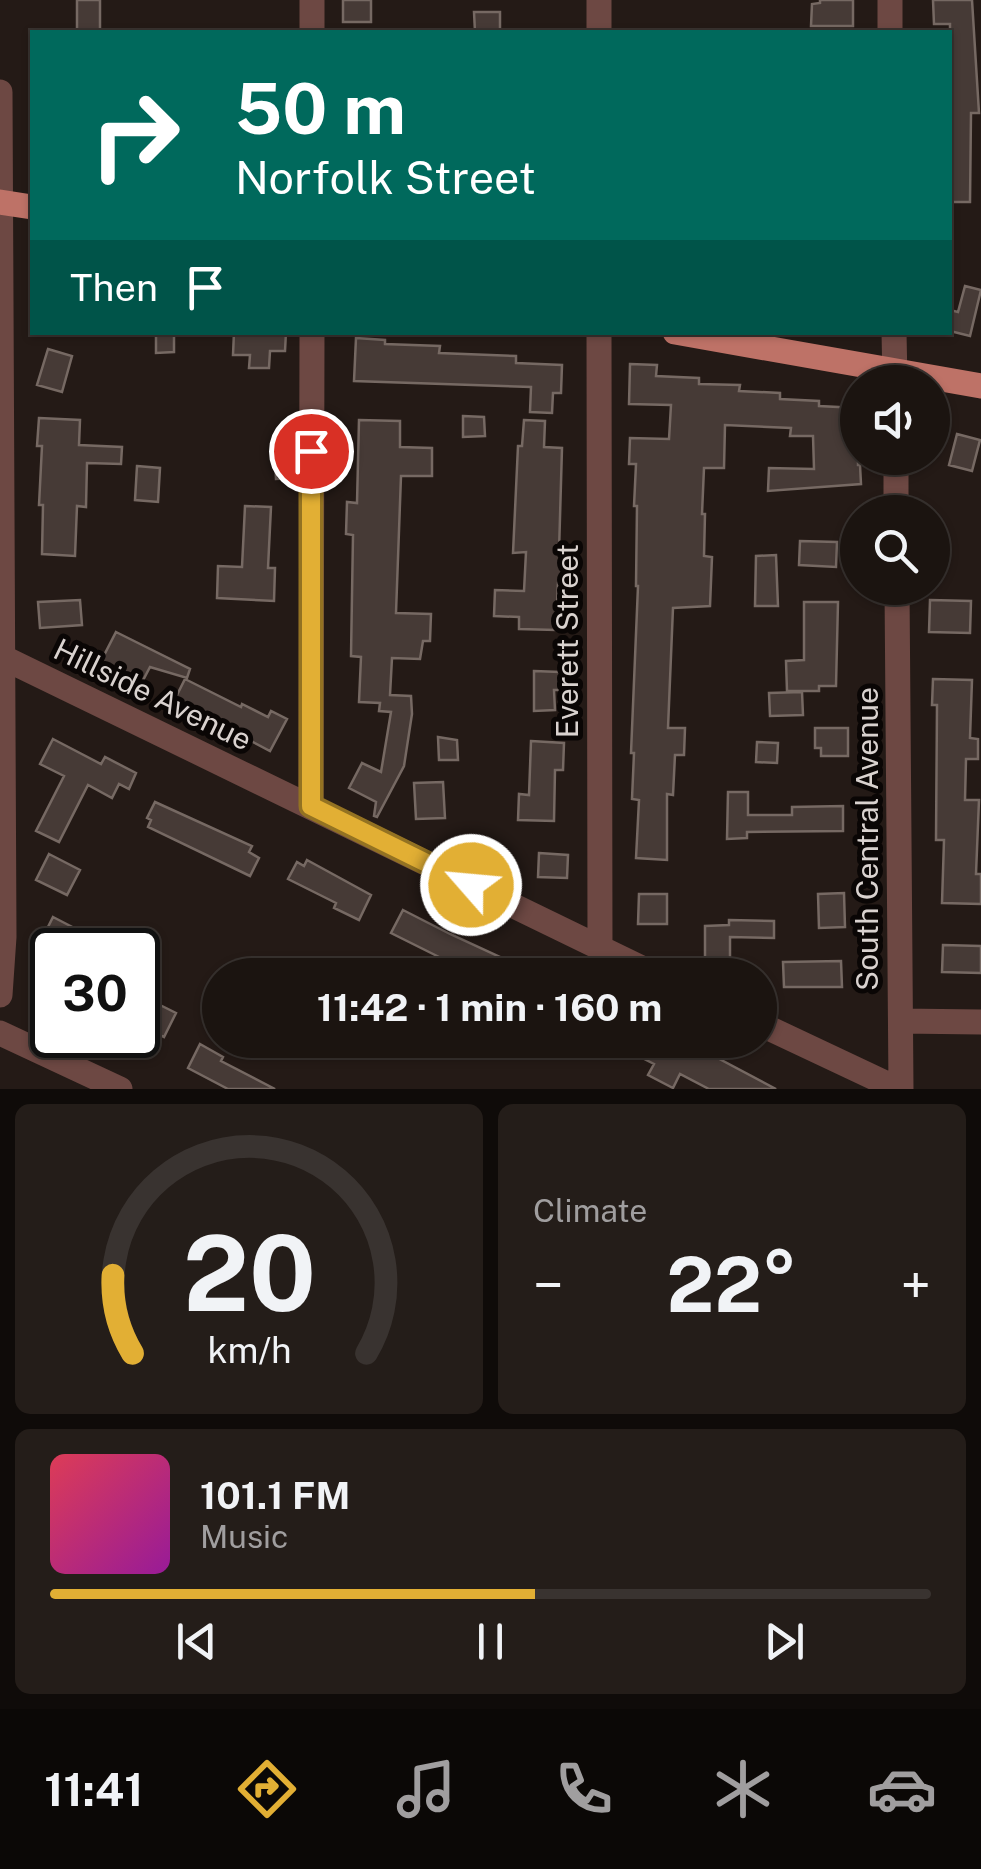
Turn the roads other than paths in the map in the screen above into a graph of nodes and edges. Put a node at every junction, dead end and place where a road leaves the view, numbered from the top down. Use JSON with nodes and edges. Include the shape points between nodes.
{"nodes":[{"id":1,"x":312,"y":0,"type":"edge"},
{"id":2,"x":599,"y":0,"type":"edge"},
{"id":3,"x":890,"y":0,"type":"edge"},
{"id":4,"x":312,"y":30,"type":"edge"},
{"id":5,"x":599,"y":30,"type":"edge"},
{"id":6,"x":890,"y":30,"type":"edge"},
{"id":7,"x":0,"y":92,"type":"edge"},
{"id":8,"x":0,"y":203,"type":"edge"},
{"id":9,"x":30,"y":207,"type":"edge"},
{"id":10,"x":312,"y":335,"type":"edge"},
{"id":11,"x":599,"y":335,"type":"edge"},
{"id":12,"x":691,"y":335,"type":"edge"},
{"id":13,"x":894,"y":335,"type":"edge"},
{"id":14,"x":840,"y":365,"type":"edge"},
{"id":15,"x":895,"y":365,"type":"edge"},
{"id":16,"x":950,"y":382,"type":"edge"},
{"id":17,"x":981,"y":386,"type":"edge"},
{"id":18,"x":897,"y":605,"type":"edge"},
{"id":19,"x":1,"y":657,"type":"edge"},
{"id":20,"x":311,"y":806,"type":"junction"},
{"id":21,"x":600,"y":949,"type":"junction"},
{"id":22,"x":619,"y":958,"type":"edge"},
{"id":23,"x":0,"y":995,"type":"edge"},
{"id":24,"x":901,"y":1021,"type":"junction"},
{"id":25,"x":981,"y":1022,"type":"edge"},
{"id":26,"x":777,"y":1032,"type":"edge"},
{"id":27,"x":0,"y":1033,"type":"edge"},
{"id":28,"x":120,"y":1089,"type":"edge"},
{"id":29,"x":900,"y":1089,"type":"edge"}],
"edges":[{"from":1,"to":4,"type":"street"},
{"from":2,"to":5,"type":"street"},
{"from":3,"to":6,"type":"street"},
{"from":7,"to":8,"type":"street"},
{"from":8,"to":9,"type":"main road"},
{"from":8,"to":19,"type":"street"},
{"from":10,"to":20,"type":"street"},
{"from":11,"to":21,"type":"street","name":"Everett Street"},
{"from":12,"to":14,"type":"main road"},
{"from":13,"to":15,"type":"street"},
{"from":16,"to":17,"type":"main road"},
{"from":18,"to":24,"type":"street","name":"South Central Avenue"},
{"from":19,"to":20,"type":"street","name":"Hillside Avenue"},
{"from":19,"to":23,"type":"street"},
{"from":20,"to":21,"type":"street","name":"Hillside Avenue"},
{"from":21,"to":22,"type":"street","name":"Hillside Avenue"},
{"from":24,"to":25,"type":"street"},
{"from":24,"to":29,"type":"street","name":"South Central Avenue"},
{"from":26,"to":29,"type":"street"},
{"from":27,"to":28,"type":"street"}]}
